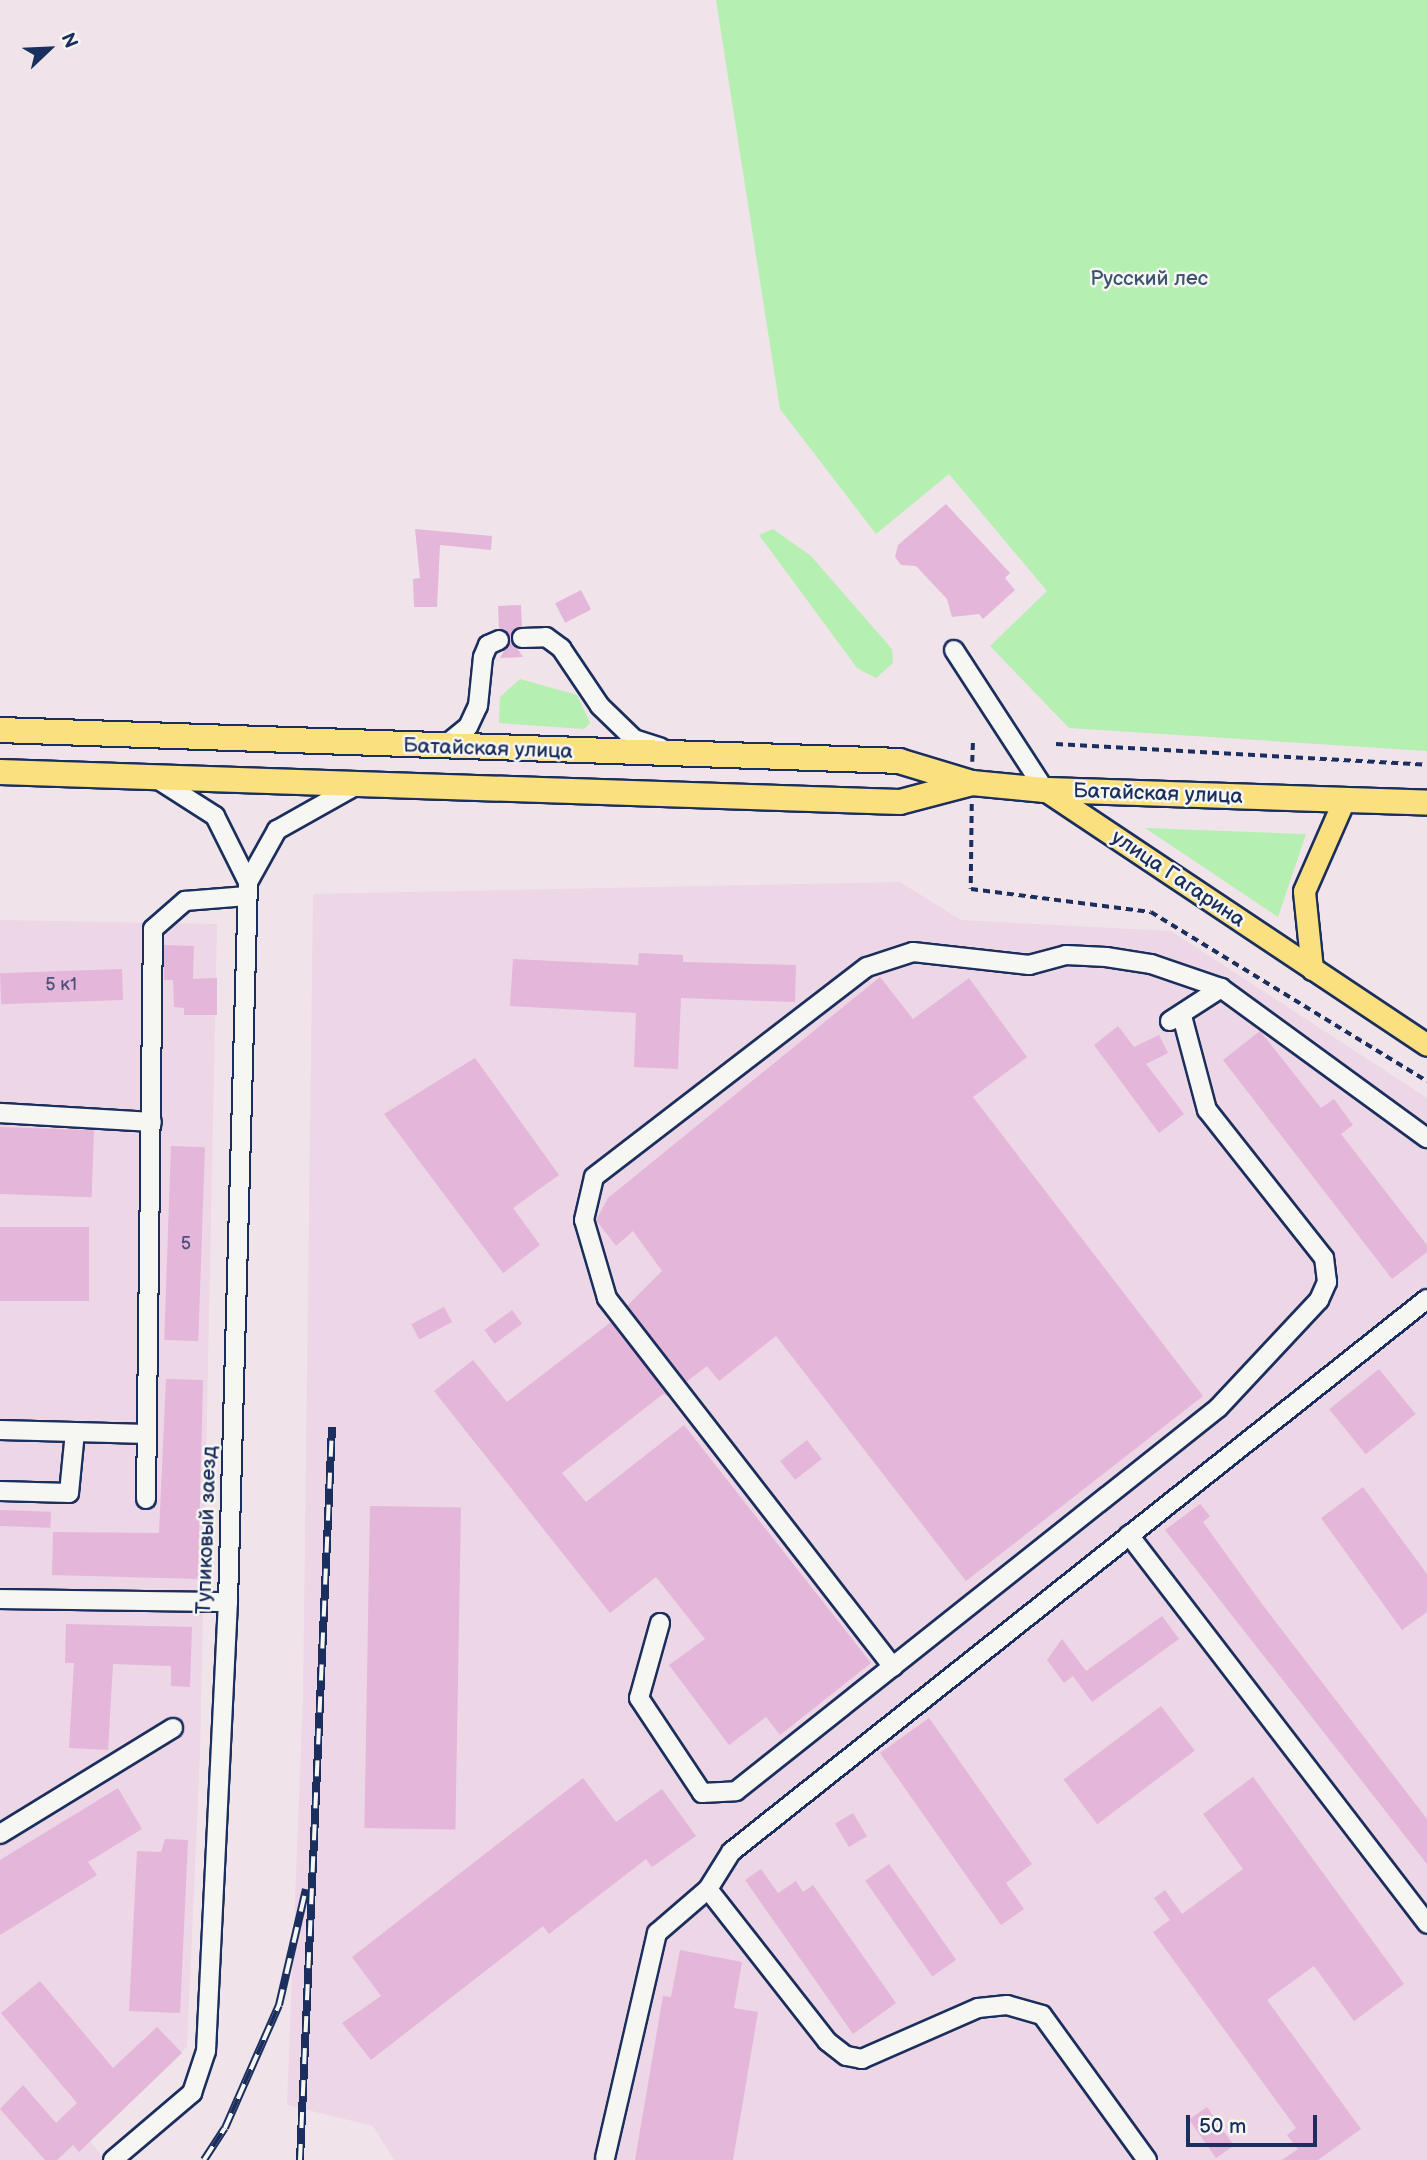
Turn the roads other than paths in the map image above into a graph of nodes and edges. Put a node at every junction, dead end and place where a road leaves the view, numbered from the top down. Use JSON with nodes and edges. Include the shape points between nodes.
{"nodes":[{"id":1,"x":522,"y":638,"type":"dead end"},
{"id":2,"x":499,"y":640,"type":"dead end"},
{"id":3,"x":954,"y":650,"type":"dead end"},
{"id":4,"x":0,"y":730,"type":"edge"},
{"id":5,"x":443,"y":747,"type":"junction"},
{"id":6,"x":680,"y":755,"type":"junction"},
{"id":7,"x":0,"y":772,"type":"edge"},
{"id":8,"x":155,"y":778,"type":"junction"},
{"id":9,"x":972,"y":783,"type":"junction"},
{"id":10,"x":355,"y":786,"type":"junction"},
{"id":11,"x":1045,"y":790,"type":"junction"},
{"id":12,"x":1343,"y":802,"type":"junction"},
{"id":13,"x":1427,"y":803,"type":"edge"},
{"id":14,"x":247,"y":889,"type":"junction"},
{"id":15,"x":1312,"y":969,"type":"junction"},
{"id":16,"x":1222,"y":988,"type":"junction"},
{"id":17,"x":1427,"y":1045,"type":"edge"},
{"id":18,"x":0,"y":1113,"type":"edge"},
{"id":19,"x":152,"y":1122,"type":"junction"},
{"id":20,"x":1427,"y":1138,"type":"edge"},
{"id":21,"x":1427,"y":1299,"type":"edge"},
{"id":22,"x":0,"y":1430,"type":"edge"},
{"id":23,"x":75,"y":1432,"type":"junction"},
{"id":24,"x":147,"y":1434,"type":"junction"},
{"id":25,"x":0,"y":1491,"type":"edge"},
{"id":26,"x":146,"y":1499,"type":"dead end"},
{"id":27,"x":1129,"y":1535,"type":"junction"},
{"id":28,"x":0,"y":1599,"type":"edge"},
{"id":29,"x":228,"y":1602,"type":"junction"},
{"id":30,"x":660,"y":1623,"type":"dead end"},
{"id":31,"x":893,"y":1667,"type":"junction"},
{"id":32,"x":173,"y":1728,"type":"dead end"},
{"id":33,"x":0,"y":1834,"type":"edge"},
{"id":34,"x":708,"y":1889,"type":"junction"},
{"id":35,"x":1427,"y":1924,"type":"edge"},
{"id":36,"x":606,"y":2158,"type":"dead end"},
{"id":37,"x":113,"y":2160,"type":"edge"},
{"id":38,"x":1147,"y":2160,"type":"edge"}],
"edges":[{"from":1,"to":6,"type":"street","via":[[546,637],[561,648],[600,706],[634,738]]},
{"from":2,"to":5,"type":"street","via":[[488,645],[483,657],[478,706],[468,727]]},
{"from":3,"to":11,"type":"street"},
{"from":4,"to":5,"type":"highway","name":"Батайская улица"},
{"from":5,"to":6,"type":"highway","name":"Батайская улица"},
{"from":6,"to":9,"type":"highway","name":"Батайская улица","via":[[899,761]]},
{"from":7,"to":8,"type":"highway","name":"Батайская улица"},
{"from":8,"to":10,"type":"highway","name":"Батайская улица"},
{"from":8,"to":14,"type":"street","via":[[215,816]]},
{"from":9,"to":10,"type":"highway","name":"Батайская улица","via":[[900,802]]},
{"from":9,"to":11,"type":"highway","name":"Батайская улица"},
{"from":10,"to":14,"type":"street","via":[[277,830]]},
{"from":11,"to":12,"type":"highway","name":"Батайская улица"},
{"from":11,"to":15,"type":"main road","name":"улица Гагарина"},
{"from":12,"to":13,"type":"highway","name":"Батайская улица"},
{"from":12,"to":15,"type":"main road","via":[[1304,891]]},
{"from":14,"to":19,"type":"street","via":[[185,901],[153,929]]},
{"from":14,"to":29,"type":"street","name":"Тупиковый заезд"},
{"from":15,"to":17,"type":"main road","name":"улица Гагарина"},
{"from":16,"to":20,"type":"street"},
{"from":16,"to":31,"type":"street","via":[[1176,1018],[1207,1110],[1324,1258],[1327,1282],[1320,1300],[1218,1408]]},
{"from":16,"to":31,"type":"street","via":[[1105,957],[1066,955],[1029,965],[914,952],[867,967],[594,1177],[584,1220],[607,1298]]},
{"from":18,"to":19,"type":"street"},
{"from":19,"to":24,"type":"street"},
{"from":21,"to":27,"type":"street"},
{"from":22,"to":23,"type":"street"},
{"from":23,"to":24,"type":"street"},
{"from":23,"to":25,"type":"street","via":[[69,1493]]},
{"from":24,"to":26,"type":"street"},
{"from":27,"to":34,"type":"street","via":[[731,1852]]},
{"from":27,"to":35,"type":"street"},
{"from":28,"to":29,"type":"street"},
{"from":29,"to":37,"type":"street","name":"Тупиковый заезд","via":[[203,2072],[192,2093],[131,2150]]},
{"from":30,"to":31,"type":"street","via":[[639,1698],[702,1793],[736,1791]]},
{"from":32,"to":33,"type":"street"},
{"from":34,"to":36,"type":"street","via":[[657,1933]]},
{"from":34,"to":38,"type":"street","via":[[827,2041],[846,2056],[862,2059],[978,2008],[1007,2004],[1042,2015]]}]}
